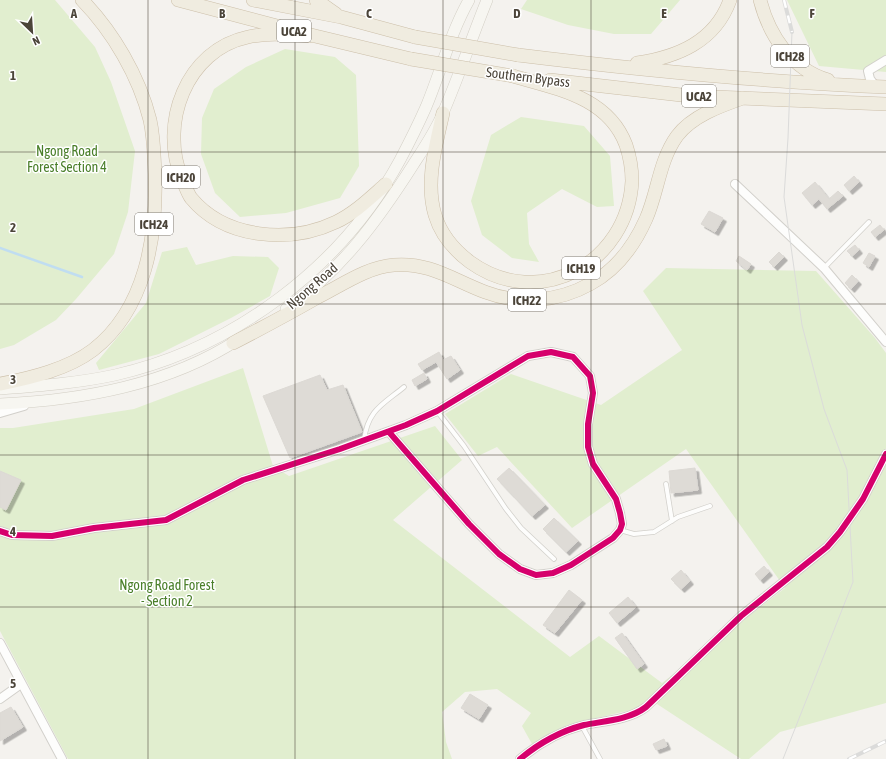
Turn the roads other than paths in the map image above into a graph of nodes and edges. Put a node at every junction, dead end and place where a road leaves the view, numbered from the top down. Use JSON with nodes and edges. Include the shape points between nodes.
{"nodes":[{"id":1,"x":82,"y":0,"type":"edge"},
{"id":2,"x":178,"y":0,"type":"edge"},
{"id":3,"x":253,"y":0,"type":"edge"},
{"id":4,"x":316,"y":0,"type":"edge"},
{"id":5,"x":470,"y":0,"type":"edge"},
{"id":6,"x":487,"y":0,"type":"edge"},
{"id":7,"x":730,"y":0,"type":"edge"},
{"id":8,"x":760,"y":0,"type":"edge"},
{"id":9,"x":341,"y":17,"type":"junction"},
{"id":10,"x":315,"y":36,"type":"junction"},
{"id":11,"x":886,"y":60,"type":"edge"},
{"id":12,"x":620,"y":66,"type":"junction"},
{"id":13,"x":513,"y":76,"type":"junction"},
{"id":14,"x":847,"y":85,"type":"junction"},
{"id":15,"x":881,"y":87,"type":"edge"},
{"id":16,"x":743,"y":98,"type":"junction"},
{"id":17,"x":886,"y":104,"type":"edge"},
{"id":18,"x":443,"y":113,"type":"junction"},
{"id":19,"x":386,"y":184,"type":"junction"},
{"id":20,"x":735,"y":184,"type":"dead end"},
{"id":21,"x":869,"y":222,"type":"dead end"},
{"id":22,"x":824,"y":268,"type":"junction"},
{"id":23,"x":886,"y":341,"type":"edge"},
{"id":24,"x":234,"y":343,"type":"junction"},
{"id":25,"x":0,"y":384,"type":"edge"},
{"id":26,"x":404,"y":387,"type":"dead end"},
{"id":27,"x":0,"y":389,"type":"edge"},
{"id":28,"x":36,"y":402,"type":"junction"},
{"id":29,"x":0,"y":404,"type":"edge"},
{"id":30,"x":437,"y":411,"type":"junction"},
{"id":31,"x":0,"y":413,"type":"edge"},
{"id":32,"x":389,"y":432,"type":"junction"},
{"id":33,"x":364,"y":441,"type":"junction"},
{"id":34,"x":886,"y":454,"type":"edge"},
{"id":35,"x":666,"y":484,"type":"dead end"},
{"id":36,"x":710,"y":506,"type":"dead end"},
{"id":37,"x":672,"y":521,"type":"junction"},
{"id":38,"x":620,"y":530,"type":"junction"},
{"id":39,"x":0,"y":531,"type":"edge"},
{"id":40,"x":554,"y":559,"type":"dead end"},
{"id":41,"x":0,"y":644,"type":"edge"},
{"id":42,"x":21,"y":684,"type":"junction"},
{"id":43,"x":0,"y":698,"type":"edge"},
{"id":44,"x":582,"y":726,"type":"junction"},
{"id":45,"x":62,"y":759,"type":"edge"},
{"id":46,"x":520,"y":759,"type":"edge"},
{"id":47,"x":600,"y":759,"type":"edge"}],
"edges":[{"from":1,"to":25,"type":"highway","number":"ICH24","via":[[115,43],[142,96],[150,120],[154,147],[155,190],[154,227],[147,261],[138,291],[109,336],[92,350],[69,363]]},
{"from":2,"to":10,"type":"highway","name":"Southern Bypass","number":"UCA2"},
{"from":3,"to":9,"type":"highway","name":"Southern Bypass","number":"UCA2"},
{"from":4,"to":9,"type":"highway"},
{"from":5,"to":19,"type":"main road","name":"Ngong Road","via":[[459,18],[425,108]]},
{"from":6,"to":18,"type":"main road","name":"Ngong Road"},
{"from":7,"to":12,"type":"highway","via":[[720,19],[701,40],[681,52],[654,61]]},
{"from":8,"to":14,"type":"highway","number":"ICH28","via":[[772,34],[790,57],[818,77]]},
{"from":9,"to":12,"type":"highway","name":"Southern Bypass","number":"UCA2","bridge":true,"via":[[415,37],[518,55]]},
{"from":10,"to":13,"type":"highway","name":"Southern Bypass","number":"UCA2","bridge":true,"via":[[411,59]]},
{"from":10,"to":19,"type":"highway","number":"ICH20","via":[[247,37],[217,50],[202,62],[179,99],[174,129],[176,166],[185,187],[205,211],[248,233],[264,235],[295,234],[323,228],[350,214]]},
{"from":11,"to":15,"type":"street","via":[[868,71],[870,79]]},
{"from":12,"to":14,"type":"highway","name":"Southern Bypass","number":"UCA2","via":[[728,78]]},
{"from":13,"to":16,"type":"highway","name":"Southern Bypass","number":"UCA2","via":[[672,94]]},
{"from":13,"to":18,"type":"highway","number":"ICH19","via":[[571,93],[595,105],[615,125],[628,152],[632,168],[631,192],[623,223],[604,250],[591,262],[566,276],[540,282],[507,279],[477,267],[449,243],[435,214],[432,184],[433,157]]},
{"from":14,"to":15,"type":"highway","name":"Southern Bypass","number":"UCA2"},
{"from":16,"to":17,"type":"highway","name":"Southern Bypass","number":"UCA2"},
{"from":16,"to":24,"type":"highway","number":"ICH22","via":[[694,120],[678,135],[661,167],[646,219],[623,258],[607,273],[576,291],[552,298],[516,299],[487,292],[436,269],[412,264],[393,265],[354,278]]},
{"from":18,"to":24,"type":"main road","name":"Ngong Road","via":[[428,144],[399,189],[362,238],[310,292]]},
{"from":19,"to":27,"type":"main road","name":"Ngong Road","via":[[353,229],[313,270],[265,308],[221,335],[168,359],[116,375]]},
{"from":20,"to":22,"type":"street"},
{"from":21,"to":22,"type":"lane"},
{"from":22,"to":23,"type":"street"},
{"from":24,"to":28,"type":"main road","name":"Ngong Road","via":[[201,360],[158,377],[90,394]]},
{"from":26,"to":33,"type":"lane","via":[[369,418]]},
{"from":28,"to":29,"type":"main road","name":"Ngong Road"},
{"from":28,"to":31,"type":"street"},
{"from":30,"to":32,"type":"street"},
{"from":30,"to":38,"type":"street","via":[[528,356],[551,352],[572,357],[590,376],[593,392],[588,424],[588,447],[593,464],[616,499],[621,518]]},
{"from":30,"to":40,"type":"lane","via":[[521,528]]},
{"from":32,"to":33,"type":"street"},
{"from":32,"to":38,"type":"street","via":[[455,508],[499,554],[520,569],[536,574],[553,573],[571,565],[613,538]]},
{"from":33,"to":39,"type":"street","via":[[243,480],[166,520],[94,528],[52,536],[12,536]]},
{"from":34,"to":44,"type":"street","via":[[851,517],[817,556],[741,616],[641,711]]},
{"from":35,"to":37,"type":"lane"},
{"from":36,"to":37,"type":"lane"},
{"from":37,"to":38,"type":"lane","via":[[645,534]]},
{"from":41,"to":42,"type":"street"},
{"from":42,"to":43,"type":"street"},
{"from":42,"to":45,"type":"street"},
{"from":44,"to":46,"type":"street","via":[[558,734]]},
{"from":44,"to":47,"type":"lane"}]}
